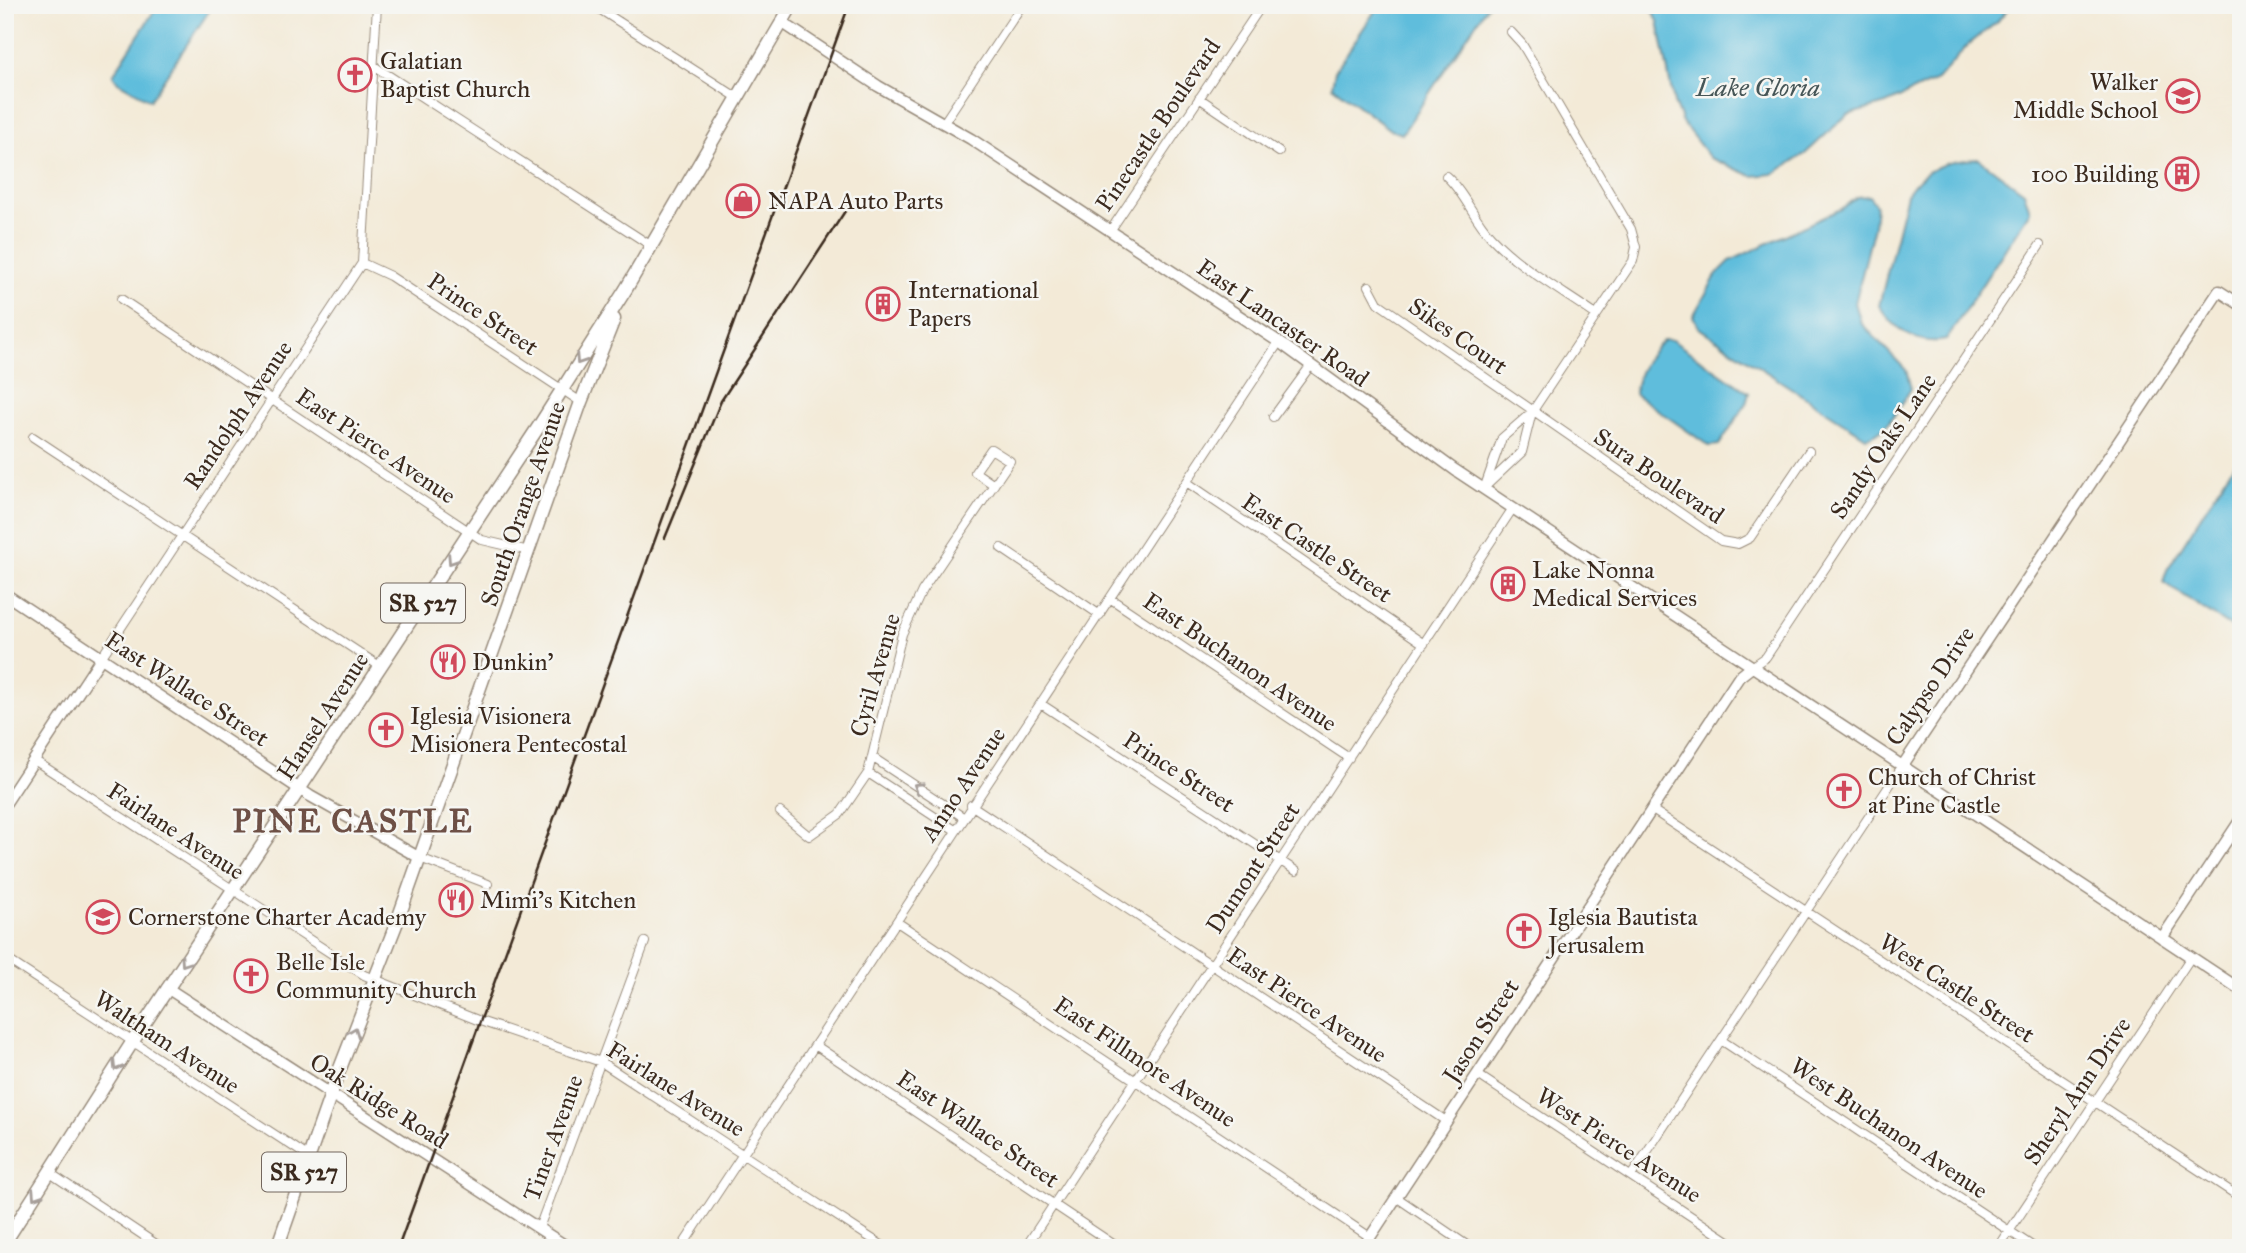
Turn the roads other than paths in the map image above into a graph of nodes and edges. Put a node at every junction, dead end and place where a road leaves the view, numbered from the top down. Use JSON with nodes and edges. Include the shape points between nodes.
{"nodes":[{"id":1,"x":377,"y":5,"type":"edge"},
{"id":2,"x":593,"y":5,"type":"edge"},
{"id":3,"x":792,"y":5,"type":"edge"},
{"id":4,"x":1022,"y":5,"type":"edge"},
{"id":5,"x":1262,"y":5,"type":"edge"},
{"id":6,"x":783,"y":23,"type":"junction"},
{"id":7,"x":1511,"y":32,"type":"dead end"},
{"id":8,"x":374,"y":66,"type":"junction"},
{"id":9,"x":738,"y":98,"type":"junction"},
{"id":10,"x":1199,"y":98,"type":"junction"},
{"id":11,"x":943,"y":124,"type":"junction"},
{"id":12,"x":1279,"y":152,"type":"dead end"},
{"id":13,"x":1446,"y":176,"type":"dead end"},
{"id":14,"x":1110,"y":231,"type":"junction"},
{"id":15,"x":650,"y":245,"type":"junction"},
{"id":16,"x":2040,"y":245,"type":"dead end"},
{"id":17,"x":362,"y":262,"type":"junction"},
{"id":18,"x":1369,"y":286,"type":"dead end"},
{"id":19,"x":625,"y":289,"type":"junction"},
{"id":20,"x":121,"y":299,"type":"dead end"},
{"id":21,"x":2241,"y":305,"type":"edge"},
{"id":22,"x":1596,"y":315,"type":"junction"},
{"id":23,"x":1279,"y":342,"type":"junction"},
{"id":24,"x":1311,"y":365,"type":"junction"},
{"id":25,"x":561,"y":390,"type":"junction"},
{"id":26,"x":273,"y":400,"type":"junction"},
{"id":27,"x":580,"y":402,"type":"junction"},
{"id":28,"x":1532,"y":412,"type":"junction"},
{"id":29,"x":1273,"y":417,"type":"dead end"},
{"id":30,"x":1510,"y":430,"type":"junction"},
{"id":31,"x":33,"y":437,"type":"dead end"},
{"id":32,"x":1526,"y":441,"type":"junction"},
{"id":33,"x":1809,"y":451,"type":"dead end"},
{"id":34,"x":1188,"y":483,"type":"junction"},
{"id":35,"x":994,"y":485,"type":"junction"},
{"id":36,"x":1483,"y":489,"type":"junction"},
{"id":37,"x":1513,"y":508,"type":"junction"},
{"id":38,"x":470,"y":532,"type":"junction"},
{"id":39,"x":184,"y":535,"type":"junction"},
{"id":40,"x":1000,"y":548,"type":"dead end"},
{"id":41,"x":529,"y":551,"type":"junction"},
{"id":42,"x":5,"y":594,"type":"edge"},
{"id":43,"x":1111,"y":599,"type":"junction"},
{"id":44,"x":1100,"y":615,"type":"junction"},
{"id":45,"x":1424,"y":644,"type":"junction"},
{"id":46,"x":101,"y":658,"type":"junction"},
{"id":47,"x":1754,"y":666,"type":"junction"},
{"id":48,"x":381,"y":667,"type":"junction"},
{"id":49,"x":1041,"y":704,"type":"junction"},
{"id":50,"x":872,"y":757,"type":"junction"},
{"id":51,"x":1349,"y":758,"type":"junction"},
{"id":52,"x":34,"y":760,"type":"junction"},
{"id":53,"x":1903,"y":765,"type":"junction"},
{"id":54,"x":868,"y":773,"type":"junction"},
{"id":55,"x":300,"y":789,"type":"junction"},
{"id":56,"x":5,"y":804,"type":"edge"},
{"id":57,"x":946,"y":805,"type":"junction"},
{"id":58,"x":971,"y":805,"type":"junction"},
{"id":59,"x":1651,"y":809,"type":"junction"},
{"id":60,"x":780,"y":812,"type":"dead end"},
{"id":61,"x":963,"y":817,"type":"junction"},
{"id":62,"x":2241,"y":819,"type":"edge"},
{"id":63,"x":939,"y":820,"type":"junction"},
{"id":64,"x":955,"y":830,"type":"junction"},
{"id":65,"x":420,"y":858,"type":"junction"},
{"id":66,"x":1280,"y":861,"type":"junction"},
{"id":67,"x":1296,"y":872,"type":"dead end"},
{"id":68,"x":488,"y":884,"type":"dead end"},
{"id":69,"x":233,"y":891,"type":"junction"},
{"id":70,"x":1806,"y":911,"type":"junction"},
{"id":71,"x":897,"y":922,"type":"junction"},
{"id":72,"x":2162,"y":937,"type":"junction"},
{"id":73,"x":645,"y":942,"type":"dead end"},
{"id":74,"x":2191,"y":957,"type":"junction"},
{"id":75,"x":5,"y":958,"type":"edge"},
{"id":76,"x":1212,"y":965,"type":"junction"},
{"id":77,"x":374,"y":981,"type":"junction"},
{"id":78,"x":167,"y":988,"type":"junction"},
{"id":79,"x":2241,"y":990,"type":"edge"},
{"id":80,"x":1721,"y":1040,"type":"junction"},
{"id":81,"x":132,"y":1041,"type":"junction"},
{"id":82,"x":815,"y":1045,"type":"junction"},
{"id":83,"x":601,"y":1062,"type":"junction"},
{"id":84,"x":1478,"y":1075,"type":"junction"},
{"id":85,"x":1136,"y":1079,"type":"junction"},
{"id":86,"x":330,"y":1096,"type":"junction"},
{"id":87,"x":2095,"y":1102,"type":"junction"},
{"id":88,"x":1446,"y":1121,"type":"junction"},
{"id":89,"x":744,"y":1153,"type":"junction"},
{"id":90,"x":309,"y":1157,"type":"junction"},
{"id":91,"x":50,"y":1173,"type":"junction"},
{"id":92,"x":1631,"y":1177,"type":"junction"},
{"id":93,"x":1396,"y":1197,"type":"junction"},
{"id":94,"x":2241,"y":1198,"type":"edge"},
{"id":95,"x":1053,"y":1205,"type":"junction"},
{"id":96,"x":539,"y":1228,"type":"junction"},
{"id":97,"x":2009,"y":1231,"type":"junction"},
{"id":98,"x":1370,"y":1237,"type":"junction"},
{"id":99,"x":5,"y":1242,"type":"edge"},
{"id":100,"x":162,"y":1248,"type":"edge"},
{"id":101,"x":277,"y":1248,"type":"edge"},
{"id":102,"x":569,"y":1248,"type":"edge"},
{"id":103,"x":681,"y":1248,"type":"edge"},
{"id":104,"x":886,"y":1248,"type":"edge"},
{"id":105,"x":1025,"y":1248,"type":"edge"},
{"id":106,"x":1119,"y":1248,"type":"edge"},
{"id":107,"x":1363,"y":1248,"type":"edge"},
{"id":108,"x":1471,"y":1248,"type":"edge"},
{"id":109,"x":1739,"y":1248,"type":"edge"},
{"id":110,"x":1998,"y":1248,"type":"edge"},
{"id":111,"x":2035,"y":1248,"type":"edge"}],
"edges":[{"from":1,"to":8,"type":"street","name":"Randolph Avenue"},
{"from":2,"to":9,"type":"street"},
{"from":3,"to":6,"type":"main road","name":"South Orange Avenue","number":"SR 527"},
{"from":4,"to":11,"type":"street"},
{"from":5,"to":10,"type":"street","name":"Pinecastle Boulevard"},
{"from":6,"to":9,"type":"main road","name":"South Orange Avenue","number":"SR 527"},
{"from":6,"to":11,"type":"street","name":"East Lancaster Road"},
{"from":7,"to":22,"type":"street","via":[[1635,239],[1633,261]]},
{"from":8,"to":15,"type":"street"},
{"from":8,"to":17,"type":"street","name":"Randolph Avenue"},
{"from":9,"to":15,"type":"main road","name":"South Orange Avenue","number":"SR 527"},
{"from":10,"to":12,"type":"street"},
{"from":10,"to":14,"type":"street","name":"Pinecastle Boulevard"},
{"from":11,"to":14,"type":"street","name":"East Lancaster Road"},
{"from":13,"to":22,"type":"street","via":[[1459,187],[1496,243]]},
{"from":14,"to":23,"type":"street","name":"East Lancaster Road"},
{"from":15,"to":19,"type":"main road","name":"South Orange Avenue","number":"SR 527"},
{"from":16,"to":47,"type":"street","name":"Sandy Oaks Lane","via":[[1766,656]]},
{"from":17,"to":25,"type":"street","name":"Prince Street"},
{"from":17,"to":26,"type":"street","name":"Randolph Avenue"},
{"from":18,"to":28,"type":"street","name":"Sikes Court","via":[[1378,303]]},
{"from":19,"to":25,"type":"main road","name":"South Orange Avenue","number":"SR 527","one_way":true},
{"from":19,"to":27,"type":"main road","name":"South Orange Avenue","number":"SR 527"},
{"from":20,"to":26,"type":"street","name":"East Pierce Avenue"},
{"from":21,"to":53,"type":"street","name":"Calypso Drive","via":[[2219,291]]},
{"from":22,"to":28,"type":"street"},
{"from":23,"to":24,"type":"street","name":"East Lancaster Road"},
{"from":23,"to":34,"type":"street","name":"Anno Avenue"},
{"from":24,"to":29,"type":"street"},
{"from":24,"to":36,"type":"street","name":"East Lancaster Road"},
{"from":25,"to":27,"type":"street","name":"Prince Street"},
{"from":25,"to":38,"type":"main road","name":"Hansel Avenue","number":"SR 527"},
{"from":26,"to":38,"type":"street","name":"East Pierce Avenue"},
{"from":26,"to":39,"type":"street","name":"Randolph Avenue"},
{"from":27,"to":41,"type":"main road","name":"South Orange Avenue","number":"SR 527"},
{"from":28,"to":30,"type":"street"},
{"from":28,"to":32,"type":"street"},
{"from":28,"to":33,"type":"street","name":"Sura Boulevard","via":[[1730,544],[1750,538]]},
{"from":30,"to":32,"type":"street"},
{"from":30,"to":36,"type":"street","via":[[1500,442]]},
{"from":31,"to":39,"type":"street"},
{"from":32,"to":36,"type":"street","via":[[1519,456]]},
{"from":34,"to":43,"type":"street","name":"Anno Avenue"},
{"from":34,"to":45,"type":"street","name":"East Castle Street"},
{"from":35,"to":35,"type":"street","name":"Cyril Avenue","via":[[975,472],[991,449],[1010,461]]},
{"from":35,"to":50,"type":"street","name":"Cyril Avenue","via":[[922,591],[902,634]]},
{"from":36,"to":37,"type":"street","name":"East Lancaster Road"},
{"from":37,"to":45,"type":"street","name":"Dumont Street"},
{"from":37,"to":47,"type":"street","name":"East Lancaster Road"},
{"from":38,"to":41,"type":"street","name":"East Pierce Avenue","via":[[482,540]]},
{"from":38,"to":48,"type":"main road","name":"Hansel Avenue","number":"SR 527","one_way":true},
{"from":39,"to":46,"type":"street","name":"Randolph Avenue"},
{"from":39,"to":48,"type":"street"},
{"from":40,"to":44,"type":"street"},
{"from":41,"to":65,"type":"main road","name":"South Orange Avenue","number":"SR 527"},
{"from":42,"to":46,"type":"street","name":"East Wallace Street"},
{"from":43,"to":44,"type":"street","name":"Anno Avenue"},
{"from":43,"to":51,"type":"street","name":"East Buchanon Avenue"},
{"from":44,"to":49,"type":"street","name":"Anno Avenue"},
{"from":45,"to":51,"type":"street","name":"Dumont Street"},
{"from":46,"to":52,"type":"street","name":"Randolph Avenue"},
{"from":46,"to":55,"type":"street","name":"East Wallace Street"},
{"from":47,"to":53,"type":"street","name":"East Lancaster Road"},
{"from":47,"to":59,"type":"street","name":"Jason Street","via":[[1739,677]]},
{"from":48,"to":55,"type":"main road","name":"Hansel Avenue","number":"SR 527"},
{"from":49,"to":58,"type":"street","name":"Anno Avenue"},
{"from":49,"to":66,"type":"street","name":"Prince Street"},
{"from":50,"to":54,"type":"street","name":"Cyril Avenue"},
{"from":57,"to":50,"type":"street","one_way":true},
{"from":51,"to":66,"type":"street","name":"Dumont Street"},
{"from":52,"to":56,"type":"street","name":"Randolph Avenue"},
{"from":52,"to":69,"type":"street","name":"Fairlane Avenue"},
{"from":53,"to":70,"type":"street","name":"Calypso Drive"},
{"from":53,"to":72,"type":"street","name":"East Lancaster Road"},
{"from":54,"to":60,"type":"street","name":"Cyril Avenue","via":[[840,814],[809,836]]},
{"from":54,"to":63,"type":"street"},
{"from":55,"to":65,"type":"street","name":"East Wallace Street"},
{"from":55,"to":69,"type":"main road","name":"Hansel Avenue","number":"SR 527"},
{"from":57,"to":61,"type":"street"},
{"from":57,"to":63,"type":"street"},
{"from":58,"to":61,"type":"street","name":"Anno Avenue"},
{"from":58,"to":76,"type":"street","name":"East Pierce Avenue"},
{"from":59,"to":70,"type":"street","name":"West Castle Street"},
{"from":59,"to":84,"type":"street","name":"Jason Street"},
{"from":61,"to":64,"type":"street","name":"Anno Avenue"},
{"from":62,"to":72,"type":"street"},
{"from":63,"to":64,"type":"street"},
{"from":64,"to":71,"type":"street","name":"Anno Avenue"},
{"from":65,"to":68,"type":"street"},
{"from":65,"to":77,"type":"main road","name":"South Orange Avenue","number":"SR 527"},
{"from":66,"to":67,"type":"street","name":"Prince Street"},
{"from":66,"to":76,"type":"street","name":"Dumont Street"},
{"from":69,"to":77,"type":"street","name":"Fairlane Avenue"},
{"from":69,"to":78,"type":"main road","name":"Hansel Avenue","number":"SR 527","one_way":true},
{"from":70,"to":80,"type":"street","name":"Calypso Drive"},
{"from":70,"to":87,"type":"street","name":"West Castle Street"},
{"from":71,"to":82,"type":"street","name":"Anno Avenue"},
{"from":71,"to":85,"type":"street","name":"East Fillmore Avenue"},
{"from":72,"to":74,"type":"street","name":"East Lancaster Road"},
{"from":73,"to":83,"type":"street","name":"Tiner Avenue"},
{"from":74,"to":79,"type":"street","name":"East Lancaster Road"},
{"from":74,"to":87,"type":"street","name":"Sheryl Ann Drive"},
{"from":75,"to":81,"type":"street","name":"Waltham Avenue"},
{"from":76,"to":85,"type":"street","name":"Dumont Street"},
{"from":76,"to":88,"type":"street","name":"East Pierce Avenue"},
{"from":77,"to":83,"type":"street","name":"Fairlane Avenue"},
{"from":86,"to":77,"type":"main road","name":"South Orange Avenue","number":"SR 527","one_way":true},
{"from":78,"to":81,"type":"main road","name":"Hansel Avenue","number":"SR 527"},
{"from":78,"to":86,"type":"street","name":"Oak Ridge Road"},
{"from":80,"to":92,"type":"street","name":"Calypso Drive"},
{"from":80,"to":97,"type":"street","name":"West Buchanon Avenue"},
{"from":81,"to":90,"type":"street","name":"Waltham Avenue"},
{"from":81,"to":91,"type":"main road","name":"Hansel Avenue","number":"SR 527","one_way":true},
{"from":82,"to":89,"type":"street","name":"Anno Avenue"},
{"from":82,"to":95,"type":"street","name":"East Wallace Street"},
{"from":83,"to":89,"type":"street","name":"Fairlane Avenue"},
{"from":83,"to":96,"type":"street","name":"Tiner Avenue"},
{"from":84,"to":88,"type":"street","name":"Jason Street"},
{"from":84,"to":92,"type":"street","name":"West Pierce Avenue"},
{"from":85,"to":95,"type":"street","name":"Dumont Street"},
{"from":85,"to":98,"type":"street","name":"East Fillmore Avenue"},
{"from":86,"to":90,"type":"main road","name":"South Orange Avenue","number":"SR 527"},
{"from":86,"to":96,"type":"street","name":"Oak Ridge Road"},
{"from":87,"to":94,"type":"street","name":"West Castle Street"},
{"from":87,"to":97,"type":"street","name":"Sheryl Ann Drive"},
{"from":88,"to":93,"type":"street","name":"Jason Street"},
{"from":89,"to":103,"type":"street","name":"Anno Avenue"},
{"from":89,"to":104,"type":"street","name":"Fairlane Avenue"},
{"from":90,"to":101,"type":"main road","name":"South Orange Avenue","number":"SR 527"},
{"from":91,"to":99,"type":"main road","name":"Hansel Avenue","number":"SR 527","one_way":true},
{"from":91,"to":100,"type":"street"},
{"from":92,"to":109,"type":"street","name":"West Pierce Avenue"},
{"from":93,"to":98,"type":"street","name":"Jason Street"},
{"from":93,"to":108,"type":"street"},
{"from":95,"to":105,"type":"street","name":"Dumont Street"},
{"from":95,"to":106,"type":"street","name":"East Wallace Street"},
{"from":96,"to":102,"type":"street","name":"Oak Ridge Road"},
{"from":97,"to":110,"type":"street","name":"Sheryl Ann Drive"},
{"from":97,"to":111,"type":"street","name":"West Buchanon Avenue"},
{"from":98,"to":107,"type":"street","name":"Jason Street"}]}
